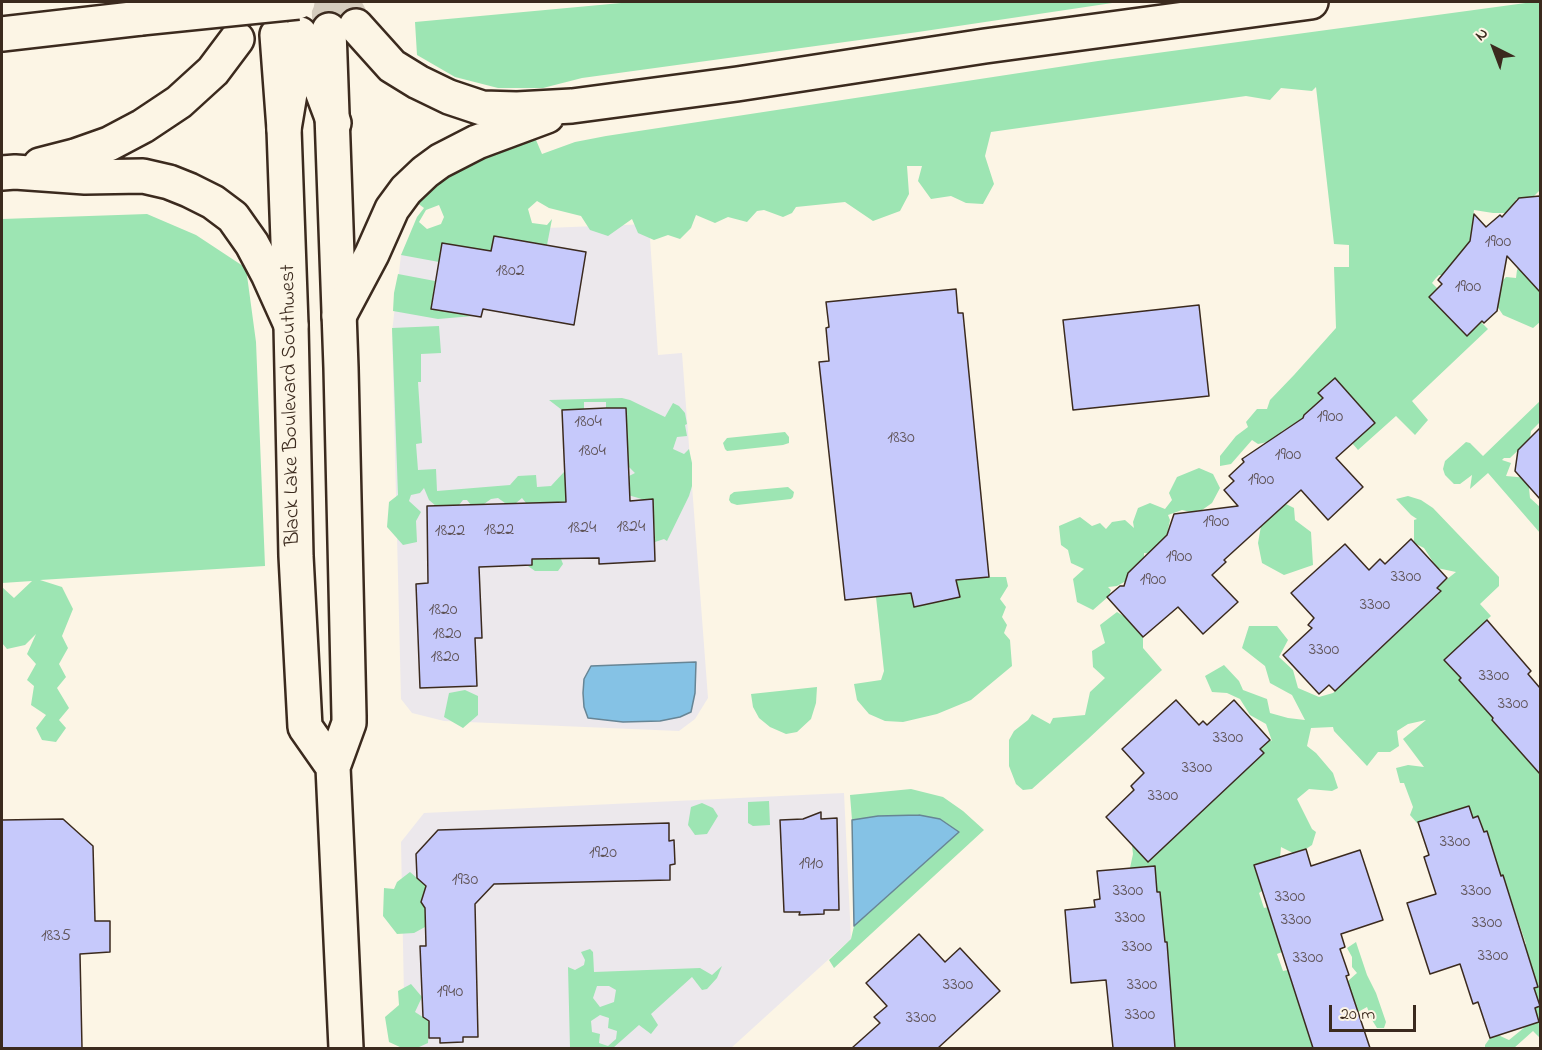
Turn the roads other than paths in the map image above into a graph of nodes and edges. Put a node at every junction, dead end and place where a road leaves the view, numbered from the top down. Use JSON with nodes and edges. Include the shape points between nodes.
{"nodes":[{"id":1,"x":298,"y":2,"type":"edge"},
{"id":2,"x":1311,"y":2,"type":"edge"},
{"id":3,"x":2,"y":34,"type":"edge"},
{"id":4,"x":277,"y":35,"type":"dead end"},
{"id":5,"x":237,"y":39,"type":"dead end"},
{"id":6,"x":572,"y":106,"type":"junction"},
{"id":7,"x":334,"y":123,"type":"junction"},
{"id":8,"x":284,"y":129,"type":"junction"},
{"id":9,"x":8,"y":172,"type":"edge"},
{"id":10,"x":339,"y":316,"type":"junction"},
{"id":11,"x":291,"y":324,"type":"junction"},
{"id":12,"x":333,"y":767,"type":"junction"},
{"id":13,"x":346,"y":1048,"type":"edge"}],
"edges":[{"from":1,"to":3,"type":"main road","bridge":true},
{"from":2,"to":6,"type":"main road"},
{"from":4,"to":8,"type":"main road","name":"Black Lake Boulevard Southwest"},
{"from":5,"to":9,"type":"main road","via":[[213,70],[179,102],[142,126],[75,156]]},
{"from":6,"to":7,"type":"main road","via":[[482,108],[417,82],[343,28]]},
{"from":6,"to":10,"type":"main road","via":[[477,142],[425,172],[392,209]]},
{"from":7,"to":8,"type":"main road","via":[[300,34]]},
{"from":7,"to":10,"type":"main road"},
{"from":8,"to":11,"type":"main road","name":"Black Lake Boulevard Southwest"},
{"from":9,"to":11,"type":"main road","via":[[143,176],[169,182],[213,202],[232,218],[252,244]]},
{"from":10,"to":12,"type":"main road","via":[[350,716]]},
{"from":11,"to":12,"type":"main road","name":"Black Lake Boulevard Southwest","via":[[296,556],[305,727]]},
{"from":12,"to":13,"type":"main road"}]}
